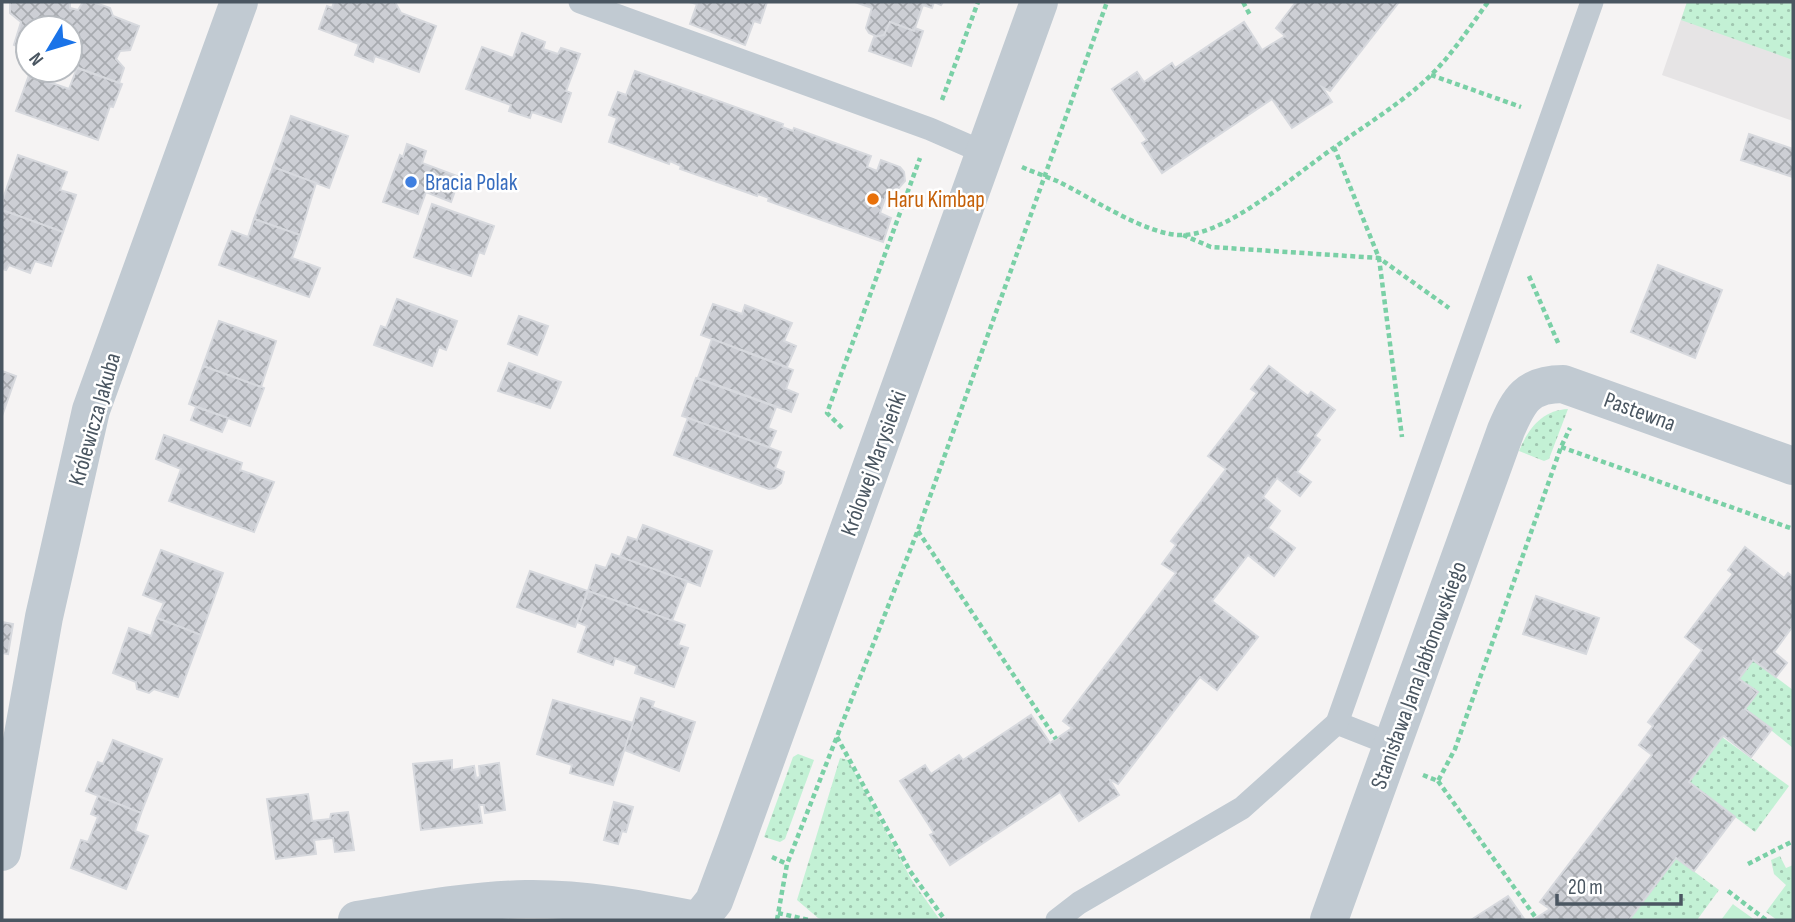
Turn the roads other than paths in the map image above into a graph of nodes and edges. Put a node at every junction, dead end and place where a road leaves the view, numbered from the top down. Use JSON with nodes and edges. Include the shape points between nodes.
{"nodes":[{"id":1,"x":239,"y":2,"type":"edge"},
{"id":2,"x":580,"y":2,"type":"edge"},
{"id":3,"x":1039,"y":2,"type":"edge"},
{"id":4,"x":1592,"y":2,"type":"edge"},
{"id":5,"x":985,"y":153,"type":"junction"},
{"id":6,"x":1506,"y":430,"type":"joint"},
{"id":7,"x":1793,"y":466,"type":"edge"},
{"id":8,"x":1337,"y":723,"type":"junction"},
{"id":9,"x":1403,"y":758,"type":"junction"},
{"id":10,"x":2,"y":852,"type":"edge"},
{"id":11,"x":357,"y":920,"type":"edge"},
{"id":12,"x":697,"y":920,"type":"edge"},
{"id":13,"x":1057,"y":920,"type":"edge"},
{"id":14,"x":1329,"y":920,"type":"edge"}],
"edges":[{"from":1,"to":10,"type":"street","name":"Królewicza Jakuba","via":[[92,410],[44,617]]},
{"from":2,"to":5,"type":"lane"},
{"from":3,"to":5,"type":"street","name":"Królowej Marysieńki"},
{"from":4,"to":8,"type":"lane"},
{"from":5,"to":12,"type":"street","name":"Królowej Marysieńki","via":[[714,901]]},
{"from":6,"to":7,"type":"street","name":"Pastewna","via":[[1521,399],[1533,389],[1563,384]]},
{"from":6,"to":9,"type":"street","name":"Stanisława Jana Jabłonowskiego"},
{"from":8,"to":9,"type":"lane"},
{"from":8,"to":13,"type":"lane","via":[[1242,808]]},
{"from":9,"to":14,"type":"street","name":"Stanisława Jana Jabłonowskiego"},
{"from":11,"to":12,"type":"street","via":[[527,899],[621,905]]}]}
